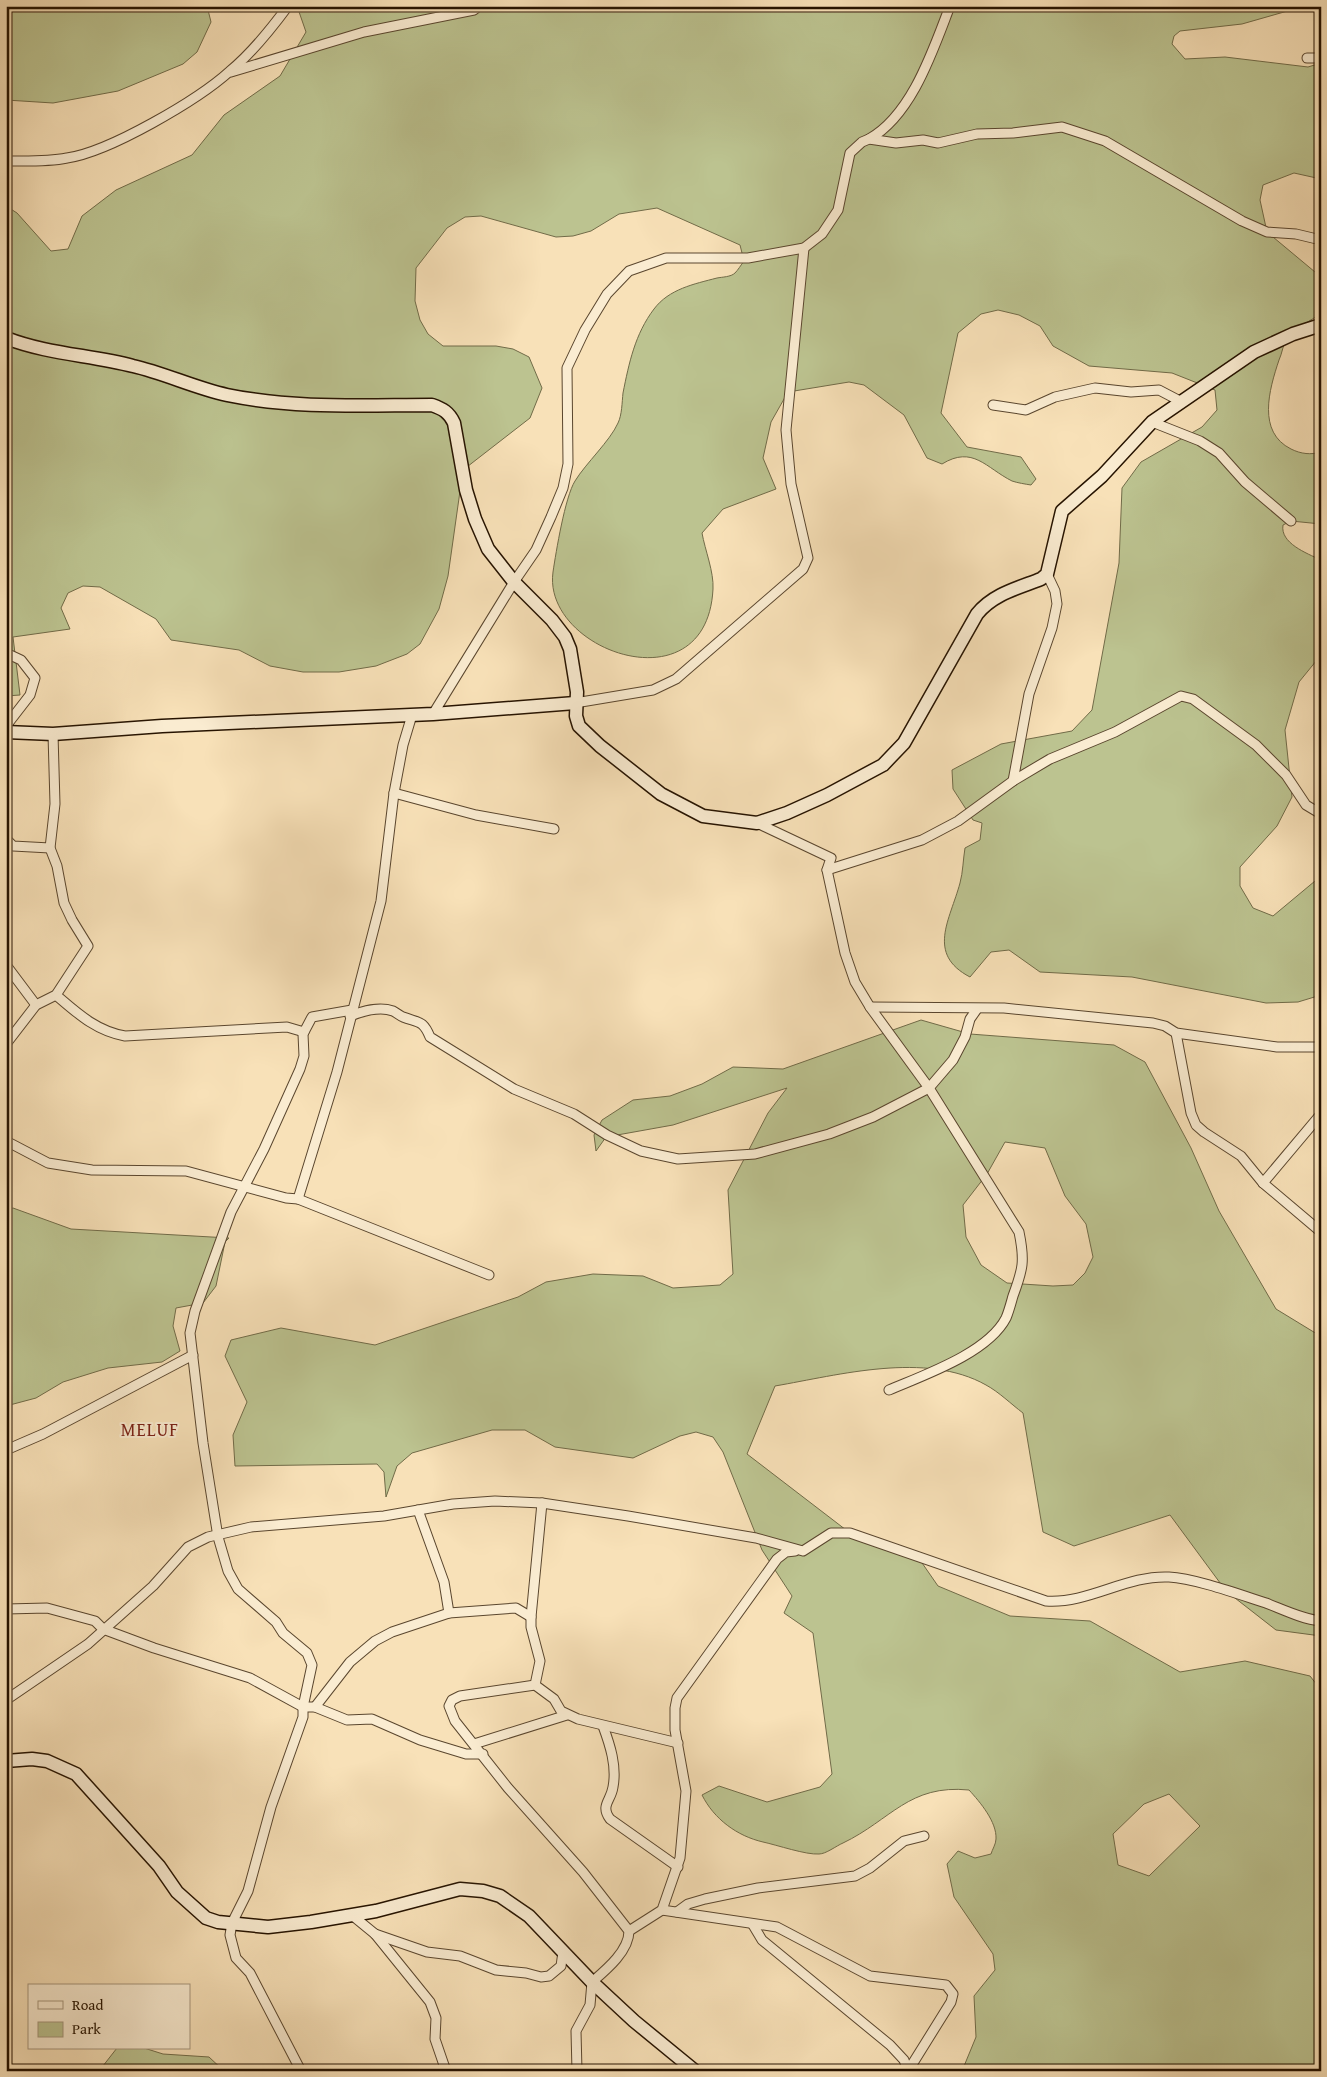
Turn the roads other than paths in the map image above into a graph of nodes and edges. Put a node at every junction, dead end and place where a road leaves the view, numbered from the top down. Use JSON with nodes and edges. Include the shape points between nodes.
{"nodes":[{"id":1,"x":288,"y":6,"type":"edge"},
{"id":2,"x":479,"y":6,"type":"edge"},
{"id":3,"x":950,"y":6,"type":"edge"},
{"id":4,"x":1307,"y":58,"type":"dead end"},
{"id":5,"x":1321,"y":58,"type":"edge"},
{"id":6,"x":230,"y":72,"type":"junction"},
{"id":7,"x":869,"y":139,"type":"junction"},
{"id":8,"x":6,"y":161,"type":"edge"},
{"id":9,"x":1321,"y":240,"type":"edge"},
{"id":10,"x":804,"y":248,"type":"junction"},
{"id":11,"x":1321,"y":325,"type":"edge"},
{"id":12,"x":6,"y":338,"type":"edge"},
{"id":13,"x":1180,"y":401,"type":"junction"},
{"id":14,"x":994,"y":405,"type":"dead end"},
{"id":15,"x":1152,"y":422,"type":"junction"},
{"id":16,"x":1291,"y":521,"type":"dead end"},
{"id":17,"x":1047,"y":574,"type":"junction"},
{"id":18,"x":514,"y":582,"type":"junction"},
{"id":19,"x":6,"y":653,"type":"edge"},
{"id":20,"x":575,"y":703,"type":"junction"},
{"id":21,"x":433,"y":714,"type":"junction"},
{"id":22,"x":412,"y":715,"type":"junction"},
{"id":23,"x":6,"y":726,"type":"edge"},
{"id":24,"x":6,"y":732,"type":"edge"},
{"id":25,"x":53,"y":734,"type":"junction"},
{"id":26,"x":1013,"y":781,"type":"junction"},
{"id":27,"x":394,"y":793,"type":"junction"},
{"id":28,"x":1321,"y":814,"type":"edge"},
{"id":29,"x":757,"y":822,"type":"junction"},
{"id":30,"x":554,"y":829,"type":"dead end"},
{"id":31,"x":6,"y":839,"type":"edge"},
{"id":32,"x":50,"y":848,"type":"junction"},
{"id":33,"x":827,"y":870,"type":"junction"},
{"id":34,"x":6,"y":965,"type":"edge"},
{"id":35,"x":56,"y":995,"type":"junction"},
{"id":36,"x":36,"y":1005,"type":"junction"},
{"id":37,"x":870,"y":1007,"type":"junction"},
{"id":38,"x":977,"y":1009,"type":"junction"},
{"id":39,"x":351,"y":1013,"type":"junction"},
{"id":40,"x":304,"y":1032,"type":"junction"},
{"id":41,"x":1176,"y":1033,"type":"junction"},
{"id":42,"x":6,"y":1044,"type":"edge"},
{"id":43,"x":1321,"y":1047,"type":"edge"},
{"id":44,"x":929,"y":1088,"type":"junction"},
{"id":45,"x":1321,"y":1114,"type":"edge"},
{"id":46,"x":6,"y":1141,"type":"edge"},
{"id":47,"x":1263,"y":1183,"type":"junction"},
{"id":48,"x":244,"y":1185,"type":"junction"},
{"id":49,"x":298,"y":1199,"type":"junction"},
{"id":50,"x":1321,"y":1232,"type":"edge"},
{"id":51,"x":489,"y":1275,"type":"dead end"},
{"id":52,"x":193,"y":1355,"type":"junction"},
{"id":53,"x":889,"y":1390,"type":"dead end"},
{"id":54,"x":6,"y":1450,"type":"edge"},
{"id":55,"x":542,"y":1503,"type":"junction"},
{"id":56,"x":418,"y":1510,"type":"junction"},
{"id":57,"x":218,"y":1536,"type":"junction"},
{"id":58,"x":803,"y":1551,"type":"junction"},
{"id":59,"x":6,"y":1609,"type":"edge"},
{"id":60,"x":449,"y":1613,"type":"junction"},
{"id":61,"x":531,"y":1617,"type":"junction"},
{"id":62,"x":1320,"y":1622,"type":"edge"},
{"id":63,"x":103,"y":1629,"type":"junction"},
{"id":64,"x":535,"y":1685,"type":"junction"},
{"id":65,"x":6,"y":1700,"type":"edge"},
{"id":66,"x":303,"y":1707,"type":"junction"},
{"id":67,"x":314,"y":1707,"type":"junction"},
{"id":68,"x":567,"y":1715,"type":"junction"},
{"id":69,"x":603,"y":1726,"type":"junction"},
{"id":70,"x":678,"y":1743,"type":"junction"},
{"id":71,"x":474,"y":1744,"type":"junction"},
{"id":72,"x":483,"y":1754,"type":"junction"},
{"id":73,"x":6,"y":1761,"type":"edge"},
{"id":74,"x":924,"y":1836,"type":"dead end"},
{"id":75,"x":678,"y":1867,"type":"junction"},
{"id":76,"x":662,"y":1910,"type":"junction"},
{"id":77,"x":676,"y":1912,"type":"junction"},
{"id":78,"x":353,"y":1916,"type":"junction"},
{"id":79,"x":232,"y":1923,"type":"junction"},
{"id":80,"x":753,"y":1925,"type":"junction"},
{"id":81,"x":629,"y":1931,"type":"junction"},
{"id":82,"x":375,"y":1934,"type":"junction"},
{"id":83,"x":563,"y":1952,"type":"junction"},
{"id":84,"x":592,"y":1982,"type":"junction"},
{"id":85,"x":301,"y":2071,"type":"edge"},
{"id":86,"x":446,"y":2071,"type":"edge"},
{"id":87,"x":577,"y":2071,"type":"edge"},
{"id":88,"x":694,"y":2071,"type":"edge"},
{"id":89,"x":908,"y":2071,"type":"edge"}],
"edges":[{"from":1,"to":6,"type":"street"},
{"from":2,"to":6,"type":"street","via":[[474,10],[364,32]]},
{"from":3,"to":7,"type":"street","via":[[922,75],[895,117]]},
{"from":4,"to":5,"type":"street"},
{"from":6,"to":8,"type":"street","via":[[160,117],[95,151],[67,158]]},
{"from":7,"to":9,"type":"street","via":[[938,143],[977,134],[1062,127],[1105,141],[1267,232]]},
{"from":7,"to":10,"type":"street","via":[[850,153],[842,197],[829,226]]},
{"from":10,"to":18,"type":"street","via":[[748,258],[674,257],[637,267],[622,276],[585,330],[567,368],[568,464],[565,481],[536,550]]},
{"from":10,"to":20,"type":"street","via":[[786,430],[791,484],[808,558],[803,569],[676,679],[653,690]]},
{"from":11,"to":13,"type":"street","via":[[1254,352]]},
{"from":12,"to":18,"type":"street","via":[[46,350],[133,366],[225,394],[265,401],[308,406],[432,405],[443,409],[454,423],[466,490],[475,519],[488,549]]},
{"from":13,"to":14,"type":"street","via":[[1158,390],[1132,392],[1094,388],[1055,397],[1026,410]]},
{"from":13,"to":15,"type":"street"},
{"from":15,"to":16,"type":"street","via":[[1200,441],[1219,453],[1245,482]]},
{"from":15,"to":17,"type":"street","via":[[1102,476],[1062,510]]},
{"from":17,"to":26,"type":"street","via":[[1057,604],[1029,694]]},
{"from":17,"to":29,"type":"street","via":[[1041,580],[985,604],[904,743],[884,765],[827,796]]},
{"from":18,"to":20,"type":"street","via":[[565,637],[573,659]]},
{"from":18,"to":21,"type":"street"},
{"from":19,"to":23,"type":"street","via":[[21,660],[35,678],[30,695]]},
{"from":20,"to":21,"type":"street"},
{"from":20,"to":29,"type":"street","via":[[579,726],[660,794],[702,816]]},
{"from":21,"to":22,"type":"street"},
{"from":22,"to":25,"type":"street"},
{"from":22,"to":27,"type":"street"},
{"from":24,"to":25,"type":"street"},
{"from":25,"to":32,"type":"street","via":[[55,804]]},
{"from":26,"to":28,"type":"street","via":[[1050,759],[1115,732],[1173,698],[1187,696],[1256,745],[1286,775],[1306,805]]},
{"from":26,"to":33,"type":"street","via":[[958,821],[922,840]]},
{"from":27,"to":30,"type":"street","via":[[476,815]]},
{"from":27,"to":39,"type":"street","via":[[381,901]]},
{"from":29,"to":33,"type":"street","via":[[831,858]]},
{"from":31,"to":32,"type":"street","via":[[13,846]]},
{"from":32,"to":35,"type":"street","via":[[64,903],[88,946]]},
{"from":33,"to":37,"type":"street","via":[[847,962]]},
{"from":34,"to":36,"type":"street"},
{"from":35,"to":36,"type":"street"},
{"from":35,"to":40,"type":"street","via":[[90,1024],[125,1036],[287,1027]]},
{"from":36,"to":42,"type":"street"},
{"from":37,"to":38,"type":"street"},
{"from":37,"to":44,"type":"street"},
{"from":38,"to":41,"type":"street","via":[[1004,1008],[1153,1022]]},
{"from":38,"to":44,"type":"street","via":[[953,1060]]},
{"from":39,"to":40,"type":"street","via":[[312,1017]]},
{"from":39,"to":44,"type":"street","via":[[380,1009],[419,1021],[430,1037],[514,1089],[574,1114],[606,1135],[641,1151],[678,1159],[755,1154],[785,1148],[873,1117]]},
{"from":39,"to":49,"type":"street","via":[[337,1072]]},
{"from":40,"to":48,"type":"street","via":[[304,1056],[300,1069]]},
{"from":41,"to":43,"type":"street","via":[[1277,1047]]},
{"from":41,"to":47,"type":"street","via":[[1196,1125],[1241,1156]]},
{"from":44,"to":53,"type":"street","via":[[1012,1218],[1019,1232],[1024,1257],[1021,1276],[1005,1318],[993,1334],[948,1364]]},
{"from":45,"to":47,"type":"street"},
{"from":46,"to":48,"type":"street","via":[[48,1163],[92,1170],[186,1171]]},
{"from":47,"to":50,"type":"street"},
{"from":48,"to":49,"type":"street"},
{"from":48,"to":52,"type":"street","via":[[195,1311],[190,1333]]},
{"from":49,"to":51,"type":"street"},
{"from":52,"to":54,"type":"street"},
{"from":52,"to":57,"type":"street"},
{"from":55,"to":56,"type":"street","via":[[496,1501]]},
{"from":55,"to":58,"type":"street","via":[[756,1538]]},
{"from":55,"to":61,"type":"street"},
{"from":56,"to":57,"type":"street","via":[[384,1516],[251,1527]]},
{"from":56,"to":60,"type":"street","via":[[444,1582]]},
{"from":57,"to":63,"type":"street","via":[[188,1547],[153,1586]]},
{"from":57,"to":66,"type":"street","via":[[228,1571],[238,1589],[308,1654],[312,1665]]},
{"from":58,"to":62,"type":"street","via":[[830,1533],[850,1533],[1046,1602],[1064,1602],[1151,1577],[1172,1577]]},
{"from":58,"to":70,"type":"street","via":[[786,1552],[777,1559],[677,1698]]},
{"from":59,"to":63,"type":"street","via":[[48,1608],[95,1622]]},
{"from":60,"to":61,"type":"street","via":[[516,1608]]},
{"from":60,"to":67,"type":"street","via":[[374,1641],[350,1662]]},
{"from":61,"to":64,"type":"street","via":[[540,1661]]},
{"from":63,"to":65,"type":"street","via":[[88,1644]]},
{"from":63,"to":66,"type":"street","via":[[250,1678]]},
{"from":64,"to":68,"type":"street","via":[[554,1699]]},
{"from":64,"to":71,"type":"street","via":[[460,1696],[452,1700],[449,1706],[451,1713]]},
{"from":66,"to":67,"type":"street"},
{"from":66,"to":79,"type":"street","via":[[304,1717],[271,1807],[248,1891]]},
{"from":67,"to":72,"type":"street","via":[[348,1720],[372,1719],[420,1740],[466,1754]]},
{"from":68,"to":69,"type":"street"},
{"from":68,"to":71,"type":"street"},
{"from":69,"to":70,"type":"street"},
{"from":69,"to":75,"type":"street","via":[[614,1769],[614,1784],[605,1805],[606,1813]]},
{"from":70,"to":75,"type":"street","via":[[686,1791]]},
{"from":71,"to":72,"type":"street"},
{"from":72,"to":81,"type":"street","via":[[525,1809],[583,1872]]},
{"from":73,"to":79,"type":"street","via":[[46,1761],[76,1774],[177,1892],[206,1918]]},
{"from":74,"to":77,"type":"street","via":[[904,1841],[855,1876],[758,1888],[705,1899]]},
{"from":75,"to":76,"type":"street"},
{"from":76,"to":77,"type":"street"},
{"from":76,"to":81,"type":"street"},
{"from":77,"to":80,"type":"street"},
{"from":78,"to":79,"type":"street","via":[[268,1927]]},
{"from":78,"to":82,"type":"street"},
{"from":78,"to":83,"type":"street","via":[[460,1889],[483,1891],[507,1899],[529,1916]]},
{"from":79,"to":85,"type":"street","via":[[230,1935],[236,1958],[250,1973]]},
{"from":80,"to":89,"type":"street","via":[[762,1940],[890,2045],[904,2060]]},
{"from":80,"to":89,"type":"street","via":[[777,1927],[870,1976],[929,1981],[946,1984],[952,1989],[948,2008]]},
{"from":81,"to":84,"type":"street","via":[[628,1941],[611,1965]]},
{"from":82,"to":83,"type":"street","via":[[427,1952],[460,1956],[496,1970],[541,1977],[549,1976],[561,1966]]},
{"from":82,"to":86,"type":"street","via":[[433,2008],[436,2039]]},
{"from":83,"to":84,"type":"street"},
{"from":84,"to":87,"type":"street","via":[[590,2005],[576,2031]]},
{"from":84,"to":88,"type":"street"}]}
